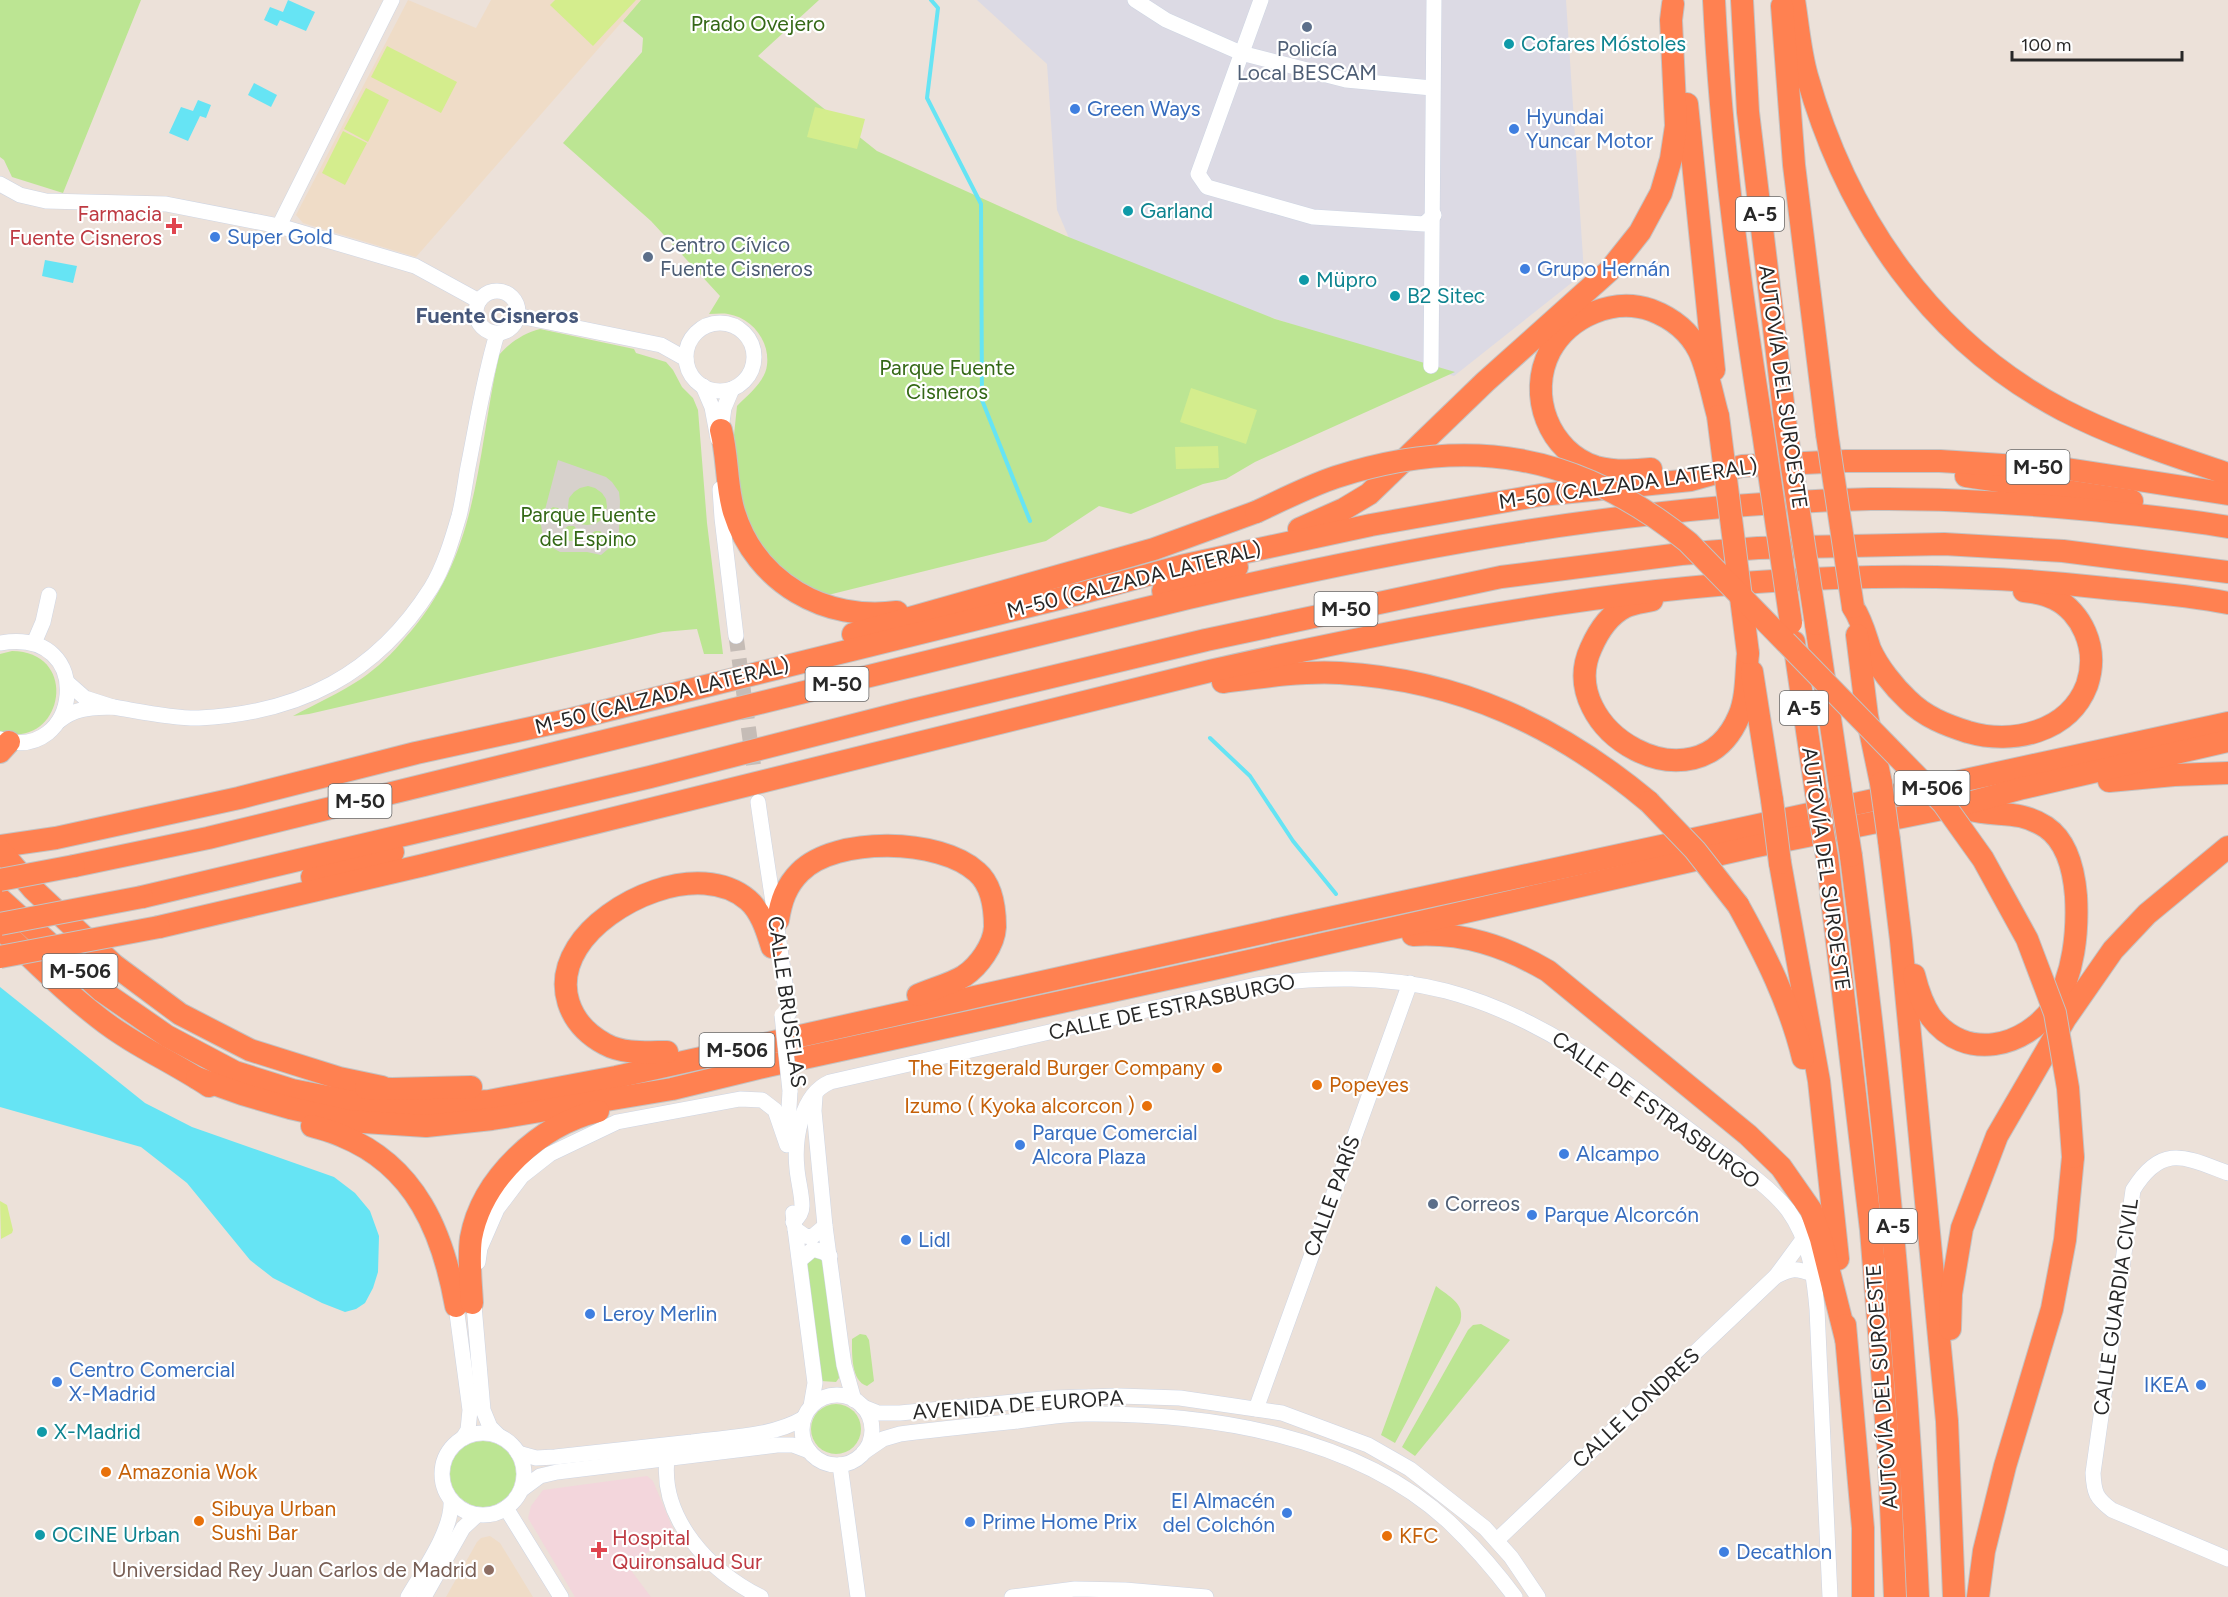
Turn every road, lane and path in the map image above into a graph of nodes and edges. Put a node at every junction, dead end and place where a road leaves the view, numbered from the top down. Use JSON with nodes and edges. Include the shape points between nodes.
{"nodes":[{"id":1,"x":392,"y":0,"type":"edge"},
{"id":2,"x":1135,"y":0,"type":"edge"},
{"id":3,"x":1260,"y":0,"type":"edge"},
{"id":4,"x":1434,"y":0,"type":"edge"},
{"id":5,"x":1714,"y":0,"type":"edge"},
{"id":6,"x":1742,"y":0,"type":"edge"},
{"id":7,"x":1782,"y":0,"type":"edge"},
{"id":8,"x":1794,"y":0,"type":"edge"},
{"id":9,"x":1673,"y":2,"type":"edge"},
{"id":10,"x":1241,"y":53,"type":"junction"},
{"id":11,"x":1432,"y":88,"type":"junction"},
{"id":12,"x":0,"y":184,"type":"edge"},
{"id":13,"x":1434,"y":215,"type":"junction"},
{"id":14,"x":279,"y":226,"type":"junction"},
{"id":15,"x":479,"y":301,"type":"junction"},
{"id":16,"x":519,"y":316,"type":"junction"},
{"id":17,"x":497,"y":334,"type":"junction"},
{"id":18,"x":693,"y":336,"type":"junction"},
{"id":19,"x":661,"y":345,"type":"junction"},
{"id":20,"x":686,"y":359,"type":"junction"},
{"id":21,"x":1431,"y":366,"type":"dead end"},
{"id":22,"x":703,"y":386,"type":"junction"},
{"id":23,"x":732,"y":389,"type":"junction"},
{"id":24,"x":1718,"y":416,"type":"junction"},
{"id":25,"x":720,"y":440,"type":"junction"},
{"id":26,"x":1742,"y":466,"type":"junction"},
{"id":27,"x":2228,"y":474,"type":"edge"},
{"id":28,"x":1691,"y":480,"type":"junction"},
{"id":29,"x":2228,"y":494,"type":"edge"},
{"id":30,"x":2228,"y":517,"type":"edge"},
{"id":31,"x":1371,"y":525,"type":"junction"},
{"id":32,"x":2228,"y":527,"type":"edge"},
{"id":33,"x":1154,"y":549,"type":"junction"},
{"id":34,"x":1181,"y":566,"type":"junction"},
{"id":35,"x":2228,"y":572,"type":"edge"},
{"id":36,"x":1886,"y":576,"type":"junction"},
{"id":37,"x":1703,"y":586,"type":"junction"},
{"id":38,"x":49,"y":595,"type":"dead end"},
{"id":39,"x":2228,"y":603,"type":"edge"},
{"id":40,"x":1853,"y":607,"type":"junction"},
{"id":41,"x":736,"y":636,"type":"tunnel mouth"},
{"id":42,"x":1029,"y":637,"type":"junction"},
{"id":43,"x":0,"y":643,"type":"edge"},
{"id":44,"x":34,"y":643,"type":"junction"},
{"id":45,"x":1748,"y":653,"type":"junction"},
{"id":46,"x":68,"y":683,"type":"junction"},
{"id":47,"x":113,"y":707,"type":"junction"},
{"id":48,"x":59,"y":721,"type":"junction"},
{"id":49,"x":2228,"y":723,"type":"edge"},
{"id":50,"x":930,"y":740,"type":"junction"},
{"id":51,"x":2228,"y":741,"type":"edge"},
{"id":52,"x":3,"y":744,"type":"edge"},
{"id":53,"x":416,"y":753,"type":"junction"},
{"id":54,"x":2228,"y":773,"type":"edge"},
{"id":55,"x":1994,"y":796,"type":"junction"},
{"id":56,"x":758,"y":802,"type":"tunnel mouth"},
{"id":57,"x":1957,"y":806,"type":"junction"},
{"id":58,"x":516,"y":809,"type":"junction"},
{"id":59,"x":2228,"y":847,"type":"edge"},
{"id":60,"x":0,"y":848,"type":"edge"},
{"id":61,"x":0,"y":880,"type":"edge"},
{"id":62,"x":770,"y":886,"type":"junction"},
{"id":63,"x":0,"y":899,"type":"edge"},
{"id":64,"x":778,"y":920,"type":"junction"},
{"id":65,"x":183,"y":921,"type":"junction"},
{"id":66,"x":1311,"y":922,"type":"junction"},
{"id":67,"x":0,"y":924,"type":"edge"},
{"id":68,"x":0,"y":928,"type":"edge"},
{"id":69,"x":1901,"y":940,"type":"junction"},
{"id":70,"x":772,"y":947,"type":"junction"},
{"id":71,"x":0,"y":957,"type":"edge"},
{"id":72,"x":1222,"y":967,"type":"junction"},
{"id":73,"x":1410,"y":983,"type":"junction"},
{"id":74,"x":918,"y":995,"type":"junction"},
{"id":75,"x":785,"y":1014,"type":"junction"},
{"id":76,"x":167,"y":1036,"type":"junction"},
{"id":77,"x":667,"y":1052,"type":"junction"},
{"id":78,"x":197,"y":1078,"type":"junction"},
{"id":79,"x":392,"y":1089,"type":"junction"},
{"id":80,"x":672,"y":1089,"type":"junction"},
{"id":81,"x":795,"y":1090,"type":"junction"},
{"id":82,"x":815,"y":1096,"type":"junction"},
{"id":83,"x":802,"y":1118,"type":"junction"},
{"id":84,"x":787,"y":1145,"type":"junction"},
{"id":85,"x":1827,"y":1158,"type":"junction"},
{"id":86,"x":2228,"y":1173,"type":"edge"},
{"id":87,"x":822,"y":1198,"type":"junction"},
{"id":88,"x":794,"y":1226,"type":"junction"},
{"id":89,"x":825,"y":1226,"type":"junction"},
{"id":90,"x":1804,"y":1238,"type":"junction"},
{"id":91,"x":830,"y":1256,"type":"junction"},
{"id":92,"x":800,"y":1260,"type":"junction"},
{"id":93,"x":1813,"y":1274,"type":"junction"},
{"id":94,"x":1776,"y":1276,"type":"junction"},
{"id":95,"x":464,"y":1304,"type":"junction"},
{"id":96,"x":1846,"y":1339,"type":"junction"},
{"id":97,"x":859,"y":1404,"type":"junction"},
{"id":98,"x":1257,"y":1408,"type":"junction"},
{"id":99,"x":808,"y":1412,"type":"junction"},
{"id":100,"x":1947,"y":1421,"type":"junction"},
{"id":101,"x":499,"y":1436,"type":"junction"},
{"id":102,"x":463,"y":1438,"type":"junction"},
{"id":103,"x":808,"y":1451,"type":"junction"},
{"id":104,"x":864,"y":1452,"type":"junction"},
{"id":105,"x":518,"y":1453,"type":"junction"},
{"id":106,"x":667,"y":1459,"type":"junction"},
{"id":107,"x":840,"y":1465,"type":"junction"},
{"id":108,"x":521,"y":1490,"type":"junction"},
{"id":109,"x":451,"y":1500,"type":"junction"},
{"id":110,"x":506,"y":1508,"type":"junction"},
{"id":111,"x":477,"y":1515,"type":"junction"},
{"id":112,"x":1497,"y":1540,"type":"junction"},
{"id":113,"x":2228,"y":1559,"type":"edge"},
{"id":114,"x":408,"y":1597,"type":"edge"},
{"id":115,"x":424,"y":1597,"type":"edge"},
{"id":116,"x":561,"y":1597,"type":"edge"},
{"id":117,"x":762,"y":1597,"type":"edge"},
{"id":118,"x":858,"y":1597,"type":"edge"},
{"id":119,"x":1012,"y":1597,"type":"edge"},
{"id":120,"x":1206,"y":1597,"type":"edge"},
{"id":121,"x":1515,"y":1597,"type":"edge"},
{"id":122,"x":1538,"y":1597,"type":"edge"},
{"id":123,"x":1830,"y":1597,"type":"edge"},
{"id":124,"x":1863,"y":1597,"type":"edge"},
{"id":125,"x":1895,"y":1597,"type":"edge"},
{"id":126,"x":1918,"y":1597,"type":"edge"},
{"id":127,"x":1954,"y":1597,"type":"edge"},
{"id":128,"x":1978,"y":1597,"type":"edge"}],
"edges":[{"from":1,"to":14,"type":"street"},
{"from":2,"to":10,"type":"street","via":[[1166,20]]},
{"from":3,"to":10,"type":"street"},
{"from":4,"to":11,"type":"street"},
{"from":5,"to":125,"type":"highway","name":"AUTOVÍA DEL SUROESTE","number":"A-5","bridge":true,"via":[[1726,173],[1827,856],[1871,1230]]},
{"from":6,"to":126,"type":"highway","name":"AUTOVÍA DEL SUROESTE","number":"A-5","bridge":true,"via":[[1748,112],[1786,428],[1867,982],[1906,1376]]},
{"from":7,"to":40,"type":"highway","bridge":true,"via":[[1794,165]]},
{"from":8,"to":27,"type":"highway","via":[[1806,75],[1834,157],[1884,249],[1924,301],[1971,348],[2061,409],[2114,434]]},
{"from":9,"to":24,"type":"highway","via":[[1692,144]]},
{"from":9,"to":34,"type":"highway","via":[[1676,126],[1671,159],[1661,193],[1640,232],[1609,271],[1485,382],[1369,494],[1317,523]]},
{"from":10,"to":11,"type":"street","via":[[1346,80]]},
{"from":10,"to":13,"type":"street","via":[[1198,174],[1208,187],[1313,217],[1424,224]]},
{"from":11,"to":13,"type":"street"},
{"from":12,"to":14,"type":"street","via":[[20,195],[46,201],[166,204]]},
{"from":13,"to":21,"type":"street"},
{"from":14,"to":15,"type":"street","via":[[415,266]]},
{"from":15,"to":16,"type":"street","via":[[489,292],[503,291],[514,299]]},
{"from":15,"to":17,"type":"street","via":[[478,322],[484,330]]},
{"from":16,"to":17,"type":"street","via":[[512,328]]},
{"from":16,"to":19,"type":"street"},
{"from":17,"to":47,"type":"street","via":[[459,514],[447,553],[431,588],[398,632],[362,666],[319,692],[286,705],[253,713],[196,718]]},
{"from":18,"to":19,"type":"street","via":[[680,343]]},
{"from":18,"to":20,"type":"street"},
{"from":18,"to":23,"type":"street","via":[[716,324],[733,326],[747,337],[753,354],[751,371]]},
{"from":19,"to":20,"type":"street"},
{"from":20,"to":22,"type":"street","via":[[692,375]]},
{"from":22,"to":23,"type":"street","via":[[717,391]]},
{"from":22,"to":25,"type":"street"},
{"from":23,"to":25,"type":"street","via":[[724,408]]},
{"from":24,"to":26,"type":"highway","via":[[1699,351],[1684,328],[1660,314],[1639,306],[1617,305],[1592,312],[1568,328],[1550,351],[1541,407],[1551,433],[1571,454],[1595,467],[1615,470]]},
{"from":24,"to":45,"type":"highway","bridge":true},
{"from":25,"to":33,"type":"highway","via":[[726,453],[735,513],[759,559],[781,582],[802,596],[849,613],[917,609],[1116,555]]},
{"from":25,"to":41,"type":"street","via":[[722,518]]},
{"from":26,"to":28,"type":"highway","name":"M-50 (CALZADA LATERAL)","number":"M-50"},
{"from":26,"to":29,"type":"highway","name":"M-50 (CALZADA LATERAL)","number":"M-50","via":[[1940,461],[2067,468]]},
{"from":28,"to":30,"type":"highway","via":[[1805,471],[1944,473]]},
{"from":28,"to":31,"type":"highway","name":"M-50 (CALZADA LATERAL)","number":"M-50","via":[[1541,495]]},
{"from":31,"to":34,"type":"highway","name":"M-50 (CALZADA LATERAL)","number":"M-50"},
{"from":31,"to":42,"type":"highway","number":"M-50","via":[[1088,613]]},
{"from":32,"to":42,"type":"highway","number":"M-50","via":[[2078,509],[1943,500],[1870,499],[1696,509],[1496,534],[1317,568]]},
{"from":33,"to":53,"type":"highway"},
{"from":33,"to":128,"type":"highway","bridge":true,"via":[[1336,478],[1406,460],[1465,454],[1551,466],[1635,503],[1688,542],[1943,803],[1983,859],[2027,939],[2055,1013],[2068,1088],[2073,1157],[2065,1240],[2052,1309],[2004,1466],[1984,1551]]},
{"from":34,"to":53,"type":"highway","name":"M-50 (CALZADA LATERAL)","number":"M-50","via":[[642,702]]},
{"from":35,"to":58,"type":"highway","number":"M-50","via":[[2063,551],[1921,544],[1681,554],[1501,577],[1206,640]]},
{"from":36,"to":37,"type":"highway"},
{"from":36,"to":39,"type":"highway","via":[[2061,582]]},
{"from":36,"to":40,"type":"highway","via":[[1928,585],[2018,590],[2056,599],[2072,610],[2088,639],[2091,674],[2082,698],[2049,728],[2024,736],[1977,735],[1948,726],[1923,713],[1883,670]]},
{"from":37,"to":45,"type":"highway","via":[[1625,607],[1599,630],[1585,661],[1585,686],[1597,717],[1621,741],[1645,755],[1664,761],[1700,756],[1725,739],[1740,714]]},
{"from":37,"to":50,"type":"highway","via":[[1623,593],[1338,642]]},
{"from":38,"to":44,"type":"street"},
{"from":40,"to":69,"type":"highway","bridge":true},
{"from":42,"to":61,"type":"highway","number":"M-50","bridge":true,"via":[[208,838]]},
{"from":43,"to":44,"type":"street"},
{"from":44,"to":46,"type":"street","via":[[56,658]]},
{"from":45,"to":85,"type":"highway","bridge":true,"via":[[1819,1082]]},
{"from":46,"to":47,"type":"street","via":[[85,698]]},
{"from":46,"to":48,"type":"street","via":[[65,709]]},
{"from":47,"to":48,"type":"street","via":[[73,711]]},
{"from":48,"to":52,"type":"street","via":[[37,739]]},
{"from":49,"to":66,"type":"highway","number":"M-506"},
{"from":50,"to":65,"type":"highway"},
{"from":50,"to":85,"type":"highway","bridge":true,"via":[[990,734],[1210,683],[1280,674],[1340,673],[1405,681],[1466,696],[1520,717],[1612,771],[1649,802],[1695,850],[1738,905],[1783,997],[1802,1055]]},
{"from":51,"to":55,"type":"highway","number":"M-506"},
{"from":53,"to":60,"type":"highway","name":"M-50 (CALZADA LATERAL)","number":"M-50","via":[[239,798]]},
{"from":54,"to":55,"type":"highway","via":[[2119,780],[2025,796]]},
{"from":55,"to":57,"type":"highway","number":"M-506"},
{"from":56,"to":62,"type":"street","name":"CALLE BRUSELAS"},
{"from":57,"to":69,"type":"highway","via":[[2030,818],[2048,828],[2061,842],[2075,883],[2077,913],[2068,974],[2054,1005],[2037,1026],[2010,1042],[1982,1047],[1959,1040],[1932,1018],[1921,1001]]},
{"from":57,"to":72,"type":"highway","number":"M-506","via":[[1752,847]]},
{"from":58,"to":65,"type":"highway"},
{"from":58,"to":67,"type":"highway","number":"M-50","bridge":true,"via":[[142,897]]},
{"from":59,"to":100,"type":"highway","via":[[2147,914],[2113,950],[2065,1019],[1997,1136],[1962,1228],[1951,1294]]},
{"from":60,"to":79,"type":"highway","via":[[33,889],[114,965],[180,1014],[250,1050],[339,1078]]},
{"from":62,"to":64,"type":"street","name":"CALLE BRUSELAS"},
{"from":62,"to":70,"type":"street","name":"CALLE BRUSELAS"},
{"from":63,"to":76,"type":"highway","number":"M-506","via":[[102,991]]},
{"from":64,"to":74,"type":"highway","via":[[786,889],[801,870],[825,857],[883,845],[920,848],[953,858],[977,872],[990,891],[994,933],[983,957],[964,975]]},
{"from":64,"to":75,"type":"street","name":"CALLE BRUSELAS"},
{"from":65,"to":71,"type":"highway","bridge":true},
{"from":66,"to":74,"type":"highway"},
{"from":66,"to":76,"type":"highway","number":"M-506","via":[[616,1077],[489,1101],[410,1106],[353,1102],[292,1090],[235,1072]]},
{"from":68,"to":78,"type":"highway","number":"M-506","via":[[100,1020]]},
{"from":69,"to":100,"type":"highway"},
{"from":70,"to":75,"type":"street","name":"CALLE BRUSELAS"},
{"from":70,"to":77,"type":"highway","via":[[750,901],[711,884],[674,886],[633,899],[601,921],[577,948],[569,968],[568,1008],[581,1027],[606,1044],[633,1052]]},
{"from":72,"to":80,"type":"highway","number":"M-506"},
{"from":72,"to":96,"type":"highway","via":[[1276,962],[1408,935],[1439,933],[1499,946],[1540,967],[1748,1135],[1781,1167],[1811,1210]]},
{"from":73,"to":82,"type":"street","name":"CALLE DE ESTRASBURGO","via":[[1319,978],[1256,985],[856,1075],[826,1084]]},
{"from":73,"to":90,"type":"street","name":"CALLE DE ESTRASBURGO","via":[[1490,1005],[1564,1041],[1772,1192]]},
{"from":73,"to":98,"type":"street","name":"CALLE PARÍS"},
{"from":74,"to":77,"type":"highway"},
{"from":75,"to":81,"type":"street","name":"CALLE BRUSELAS"},
{"from":76,"to":79,"type":"highway","via":[[243,1063],[336,1086]]},
{"from":77,"to":79,"type":"highway","via":[[477,1087]]},
{"from":78,"to":80,"type":"highway","number":"M-506","via":[[261,1100],[348,1121],[426,1126]]},
{"from":78,"to":95,"type":"highway","via":[[234,1102],[343,1136],[381,1158],[413,1190],[434,1226]]},
{"from":80,"to":95,"type":"highway","via":[[586,1114],[540,1137],[512,1161],[486,1198],[471,1236]]},
{"from":81,"to":83,"type":"street","name":"CALLE BRUSELAS"},
{"from":81,"to":84,"type":"street","name":"CALLE BRUSELAS"},
{"from":82,"to":83,"type":"street","name":"CALLE DE ESTRASBURGO"},
{"from":82,"to":87,"type":"street","name":"CALLE BRUSELAS"},
{"from":83,"to":87,"type":"street","name":"CALLE BRUSELAS"},
{"from":83,"to":88,"type":"street","name":"CALLE BRUSELAS","via":[[796,1159],[802,1207]]},
{"from":84,"to":88,"type":"street","name":"CALLE BRUSELAS"},
{"from":84,"to":95,"type":"street","via":[[771,1106],[762,1100],[740,1099],[617,1122],[550,1154],[522,1176],[497,1209],[480,1248]]},
{"from":85,"to":96,"type":"highway"},
{"from":86,"to":113,"type":"street","name":"CALLE GUARDIA CIVIL","via":[[2185,1157],[2167,1158],[2143,1174],[2133,1190],[2093,1473],[2098,1500],[2112,1510]]},
{"from":87,"to":89,"type":"street","name":"CALLE BRUSELAS"},
{"from":88,"to":89,"type":"street","via":[[812,1237]]},
{"from":88,"to":92,"type":"street","name":"CALLE BRUSELAS"},
{"from":89,"to":91,"type":"street","name":"CALLE BRUSELAS"},
{"from":90,"to":93,"type":"street","name":"CALLE DE ESTRASBURGO"},
{"from":90,"to":94,"type":"street","name":"CALLE LONDRES"},
{"from":91,"to":92,"type":"street","via":[[813,1249]]},
{"from":91,"to":97,"type":"street","name":"CALLE BRUSELAS","via":[[844,1365]]},
{"from":92,"to":99,"type":"street","name":"CALLE BRUSELAS","via":[[815,1383]]},
{"from":93,"to":94,"type":"street","via":[[1790,1269]]},
{"from":93,"to":123,"type":"street","name":"CALLE DE ESTRASBURGO"},
{"from":94,"to":112,"type":"street","name":"CALLE LONDRES"},
{"from":95,"to":101,"type":"street","via":[[483,1410]]},
{"from":95,"to":102,"type":"street","via":[[470,1410]]},
{"from":96,"to":124,"type":"highway","via":[[1863,1528]]},
{"from":97,"to":98,"type":"street","name":"AVENIDA DE EUROPA","via":[[878,1413],[900,1413],[1053,1398],[1119,1396],[1180,1398]]},
{"from":97,"to":99,"type":"street","via":[[837,1395],[827,1396]]},
{"from":97,"to":104,"type":"street","via":[[872,1430]]},
{"from":98,"to":112,"type":"street","name":"AVENIDA DE EUROPA","via":[[1315,1424],[1390,1457],[1461,1506]]},
{"from":99,"to":103,"type":"street","via":[[802,1430]]},
{"from":99,"to":105,"type":"street","via":[[790,1426],[776,1430],[555,1458]]},
{"from":100,"to":127,"type":"highway"},
{"from":101,"to":102,"type":"street","via":[[487,1433]]},
{"from":101,"to":105,"type":"street"},
{"from":102,"to":109,"type":"street","via":[[454,1445],[443,1466],[442,1478]]},
{"from":103,"to":106,"type":"street","via":[[793,1445],[777,1445]]},
{"from":103,"to":107,"type":"street","via":[[818,1460]]},
{"from":104,"to":107,"type":"street"},
{"from":104,"to":121,"type":"street","name":"AVENIDA DE EUROPA","via":[[883,1439],[900,1434],[1085,1414],[1217,1423],[1278,1434],[1330,1451],[1413,1494],[1448,1521]]},
{"from":105,"to":108,"type":"street","via":[[524,1471]]},
{"from":106,"to":108,"type":"street","via":[[557,1472],[540,1476]]},
{"from":106,"to":117,"type":"street","via":[[667,1480],[677,1519],[699,1551],[744,1589]]},
{"from":107,"to":118,"type":"street"},
{"from":108,"to":110,"type":"street"},
{"from":109,"to":111,"type":"street"},
{"from":109,"to":114,"type":"street","via":[[444,1533]]},
{"from":110,"to":111,"type":"street"},
{"from":110,"to":116,"type":"street"},
{"from":111,"to":115,"type":"street","via":[[463,1528]]},
{"from":112,"to":122,"type":"street","name":"AVENIDA DE EUROPA"},
{"from":119,"to":120,"type":"street","via":[[1075,1589]]}]}
